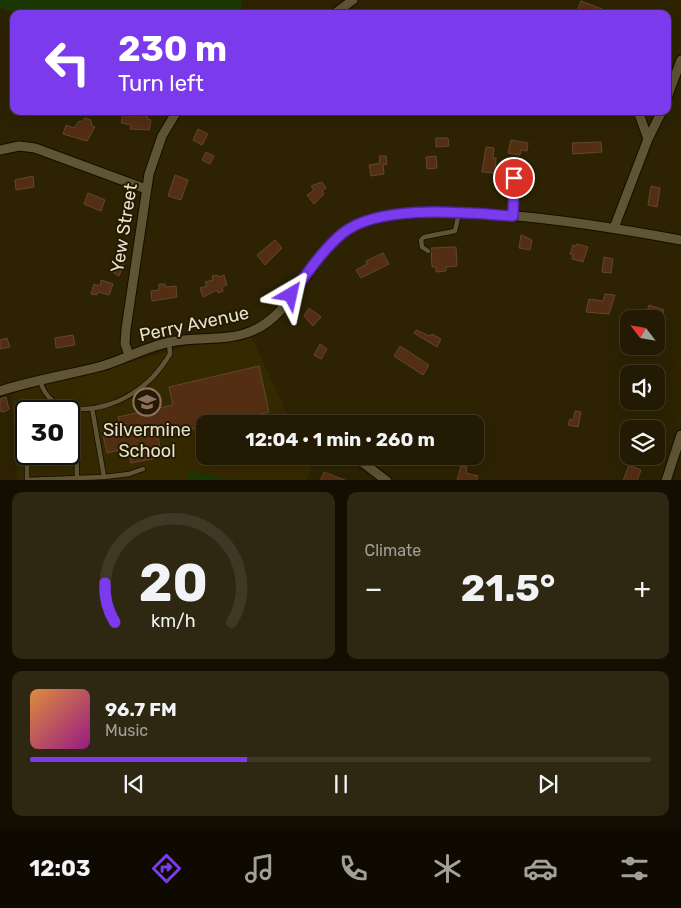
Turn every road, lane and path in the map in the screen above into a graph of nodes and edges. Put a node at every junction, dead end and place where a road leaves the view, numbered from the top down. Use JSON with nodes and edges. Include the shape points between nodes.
{"nodes":[{"id":1,"x":353,"y":0,"type":"edge"},
{"id":2,"x":339,"y":10,"type":"edge"},
{"id":3,"x":681,"y":60,"type":"edge"},
{"id":4,"x":671,"y":87,"type":"edge"},
{"id":5,"x":175,"y":115,"type":"edge"},
{"id":6,"x":639,"y":115,"type":"edge"},
{"id":7,"x":660,"y":115,"type":"edge"},
{"id":8,"x":648,"y":139,"type":"junction"},
{"id":9,"x":0,"y":150,"type":"edge"},
{"id":10,"x":514,"y":162,"type":"dead end"},
{"id":11,"x":146,"y":189,"type":"junction"},
{"id":12,"x":459,"y":214,"type":"junction"},
{"id":13,"x":513,"y":216,"type":"junction"},
{"id":14,"x":614,"y":228,"type":"junction"},
{"id":15,"x":681,"y":240,"type":"edge"},
{"id":16,"x":428,"y":251,"type":"dead end"},
{"id":17,"x":169,"y":342,"type":"junction"},
{"id":18,"x":129,"y":355,"type":"junction"},
{"id":19,"x":40,"y":380,"type":"junction"},
{"id":20,"x":0,"y":391,"type":"edge"},
{"id":21,"x":92,"y":408,"type":"junction"},
{"id":22,"x":681,"y":435,"type":"edge"},
{"id":23,"x":27,"y":465,"type":"edge"},
{"id":24,"x":77,"y":465,"type":"edge"},
{"id":25,"x":366,"y":465,"type":"edge"},
{"id":26,"x":143,"y":469,"type":"dead end"},
{"id":27,"x":104,"y":477,"type":"junction"},
{"id":28,"x":77,"y":478,"type":"junction"},
{"id":29,"x":387,"y":480,"type":"edge"},
{"id":30,"x":666,"y":480,"type":"edge"}],
"edges":[{"from":1,"to":2,"type":"street"},
{"from":3,"to":4,"type":"street"},
{"from":5,"to":11,"type":"street","name":"Yew Street","via":[[158,147]]},
{"from":6,"to":8,"type":"street"},
{"from":7,"to":8,"type":"street"},
{"from":8,"to":14,"type":"street"},
{"from":9,"to":11,"type":"street","via":[[20,146],[34,148]]},
{"from":10,"to":13,"type":"lane"},
{"from":11,"to":18,"type":"street","name":"Yew Street","via":[[126,329],[125,344]]},
{"from":12,"to":13,"type":"street","name":"Perry Avenue"},
{"from":12,"to":16,"type":"lane","via":[[455,230],[421,240],[422,248]]},
{"from":12,"to":17,"type":"street","name":"Perry Avenue","via":[[391,216],[358,225],[343,233],[327,249],[279,312],[263,325],[237,335]]},
{"from":13,"to":14,"type":"street","name":"Perry Avenue"},
{"from":14,"to":15,"type":"street","name":"Perry Avenue"},
{"from":17,"to":18,"type":"street","name":"Perry Avenue"},
{"from":17,"to":21,"type":"lane","via":[[170,354],[144,385],[127,397]]},
{"from":18,"to":19,"type":"street","name":"Perry Avenue","via":[[103,365]]},
{"from":19,"to":20,"type":"street","name":"Perry Avenue"},
{"from":19,"to":21,"type":"lane","via":[[46,396],[57,405],[72,409]]},
{"from":21,"to":27,"type":"lane"},
{"from":22,"to":30,"type":"street"},
{"from":23,"to":28,"type":"lane","via":[[27,480]]},
{"from":24,"to":28,"type":"lane"},
{"from":25,"to":29,"type":"street"},
{"from":26,"to":27,"type":"lane"},
{"from":27,"to":28,"type":"lane"}]}
